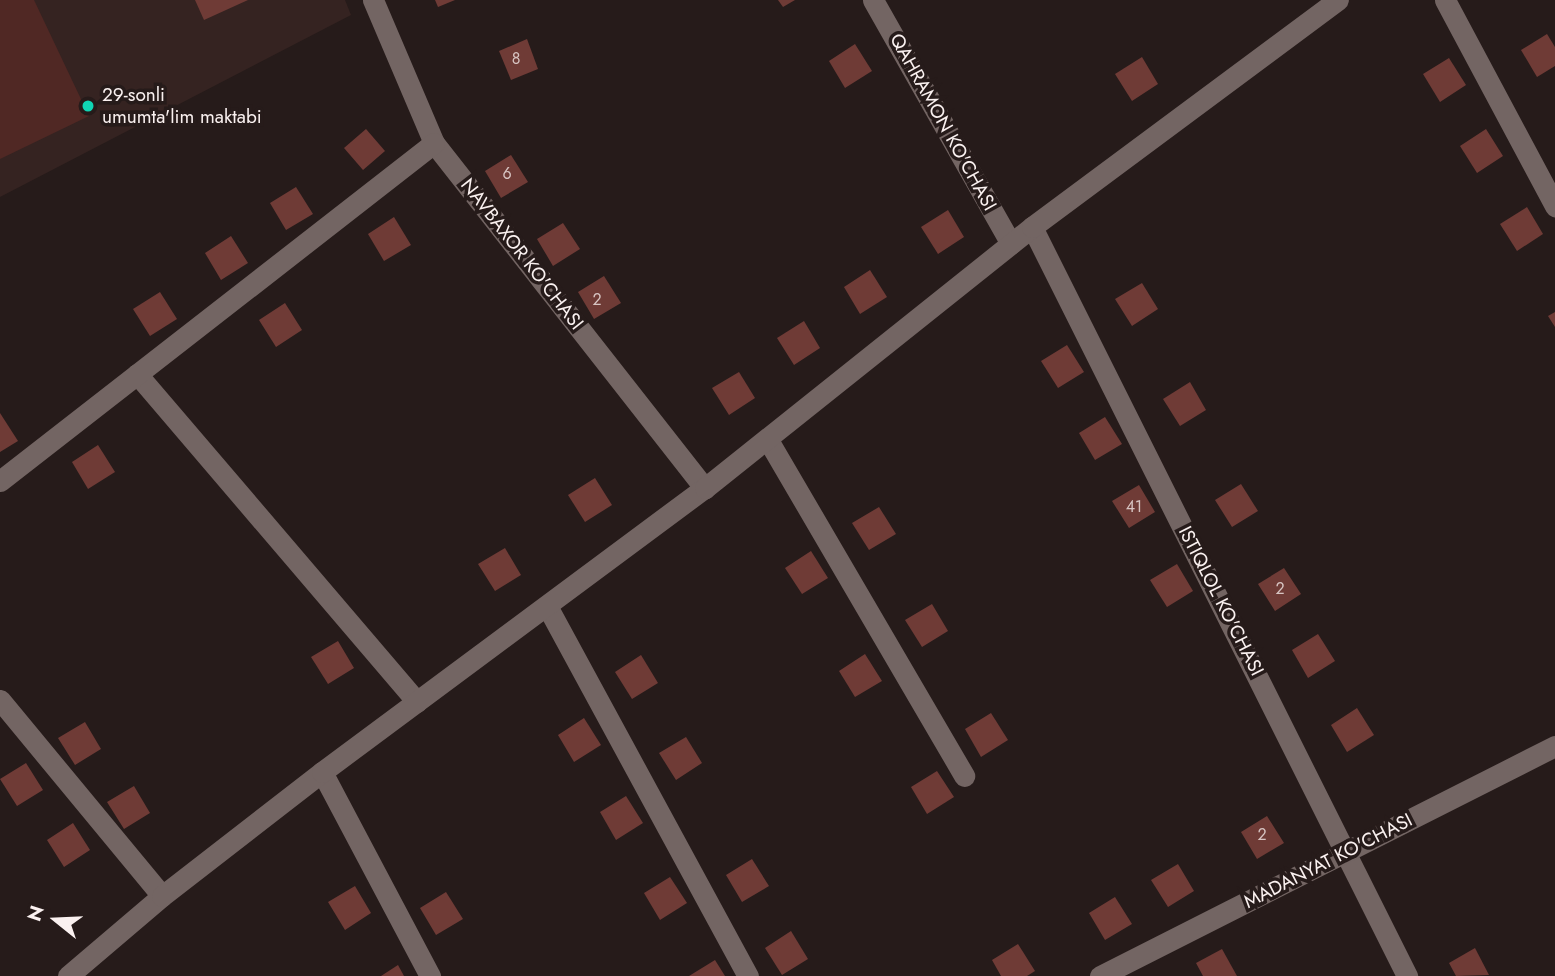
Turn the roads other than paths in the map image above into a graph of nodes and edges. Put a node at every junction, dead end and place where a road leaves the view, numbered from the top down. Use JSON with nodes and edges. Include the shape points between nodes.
{"nodes":[{"id":1,"x":373,"y":0,"type":"edge"},
{"id":2,"x":873,"y":0,"type":"edge"},
{"id":3,"x":1338,"y":0,"type":"edge"},
{"id":4,"x":1445,"y":0,"type":"edge"},
{"id":5,"x":434,"y":143,"type":"junction"},
{"id":6,"x":1555,"y":206,"type":"edge"},
{"id":7,"x":1032,"y":227,"type":"junction"},
{"id":8,"x":1012,"y":244,"type":"junction"},
{"id":9,"x":137,"y":374,"type":"junction"},
{"id":10,"x":768,"y":440,"type":"junction"},
{"id":11,"x":0,"y":481,"type":"edge"},
{"id":12,"x":705,"y":488,"type":"junction"},
{"id":13,"x":547,"y":606,"type":"junction"},
{"id":14,"x":0,"y":700,"type":"edge"},
{"id":15,"x":417,"y":702,"type":"junction"},
{"id":16,"x":1555,"y":746,"type":"edge"},
{"id":17,"x":321,"y":772,"type":"junction"},
{"id":18,"x":964,"y":776,"type":"dead end"},
{"id":19,"x":1347,"y":852,"type":"junction"},
{"id":20,"x":162,"y":896,"type":"junction"},
{"id":21,"x":68,"y":976,"type":"edge"},
{"id":22,"x":430,"y":976,"type":"edge"},
{"id":23,"x":748,"y":976,"type":"edge"},
{"id":24,"x":1100,"y":976,"type":"edge"},
{"id":25,"x":1407,"y":976,"type":"edge"}],
"edges":[{"from":1,"to":5,"type":"street","name":"NAVBAXOR KO'CHASI"},
{"from":2,"to":8,"type":"street","name":"QAHRAMON KO'CHASI"},
{"from":3,"to":7,"type":"street"},
{"from":4,"to":6,"type":"street"},
{"from":5,"to":9,"type":"street"},
{"from":5,"to":12,"type":"street","name":"NAVBAXOR KO'CHASI"},
{"from":7,"to":8,"type":"street"},
{"from":7,"to":19,"type":"street","name":"ISTIQLOL KO'CHASI"},
{"from":8,"to":10,"type":"street"},
{"from":9,"to":11,"type":"street"},
{"from":9,"to":15,"type":"street"},
{"from":10,"to":12,"type":"street"},
{"from":10,"to":18,"type":"street"},
{"from":12,"to":13,"type":"street"},
{"from":13,"to":15,"type":"street"},
{"from":13,"to":23,"type":"street"},
{"from":14,"to":20,"type":"street"},
{"from":15,"to":17,"type":"street"},
{"from":16,"to":19,"type":"street","name":"MADANYAT KO'CHASI"},
{"from":17,"to":20,"type":"street"},
{"from":17,"to":22,"type":"street"},
{"from":19,"to":24,"type":"street","name":"MADANYAT KO'CHASI"},
{"from":19,"to":25,"type":"street","name":"ISTIQLOL KO'CHASI"},
{"from":20,"to":21,"type":"street"}]}
